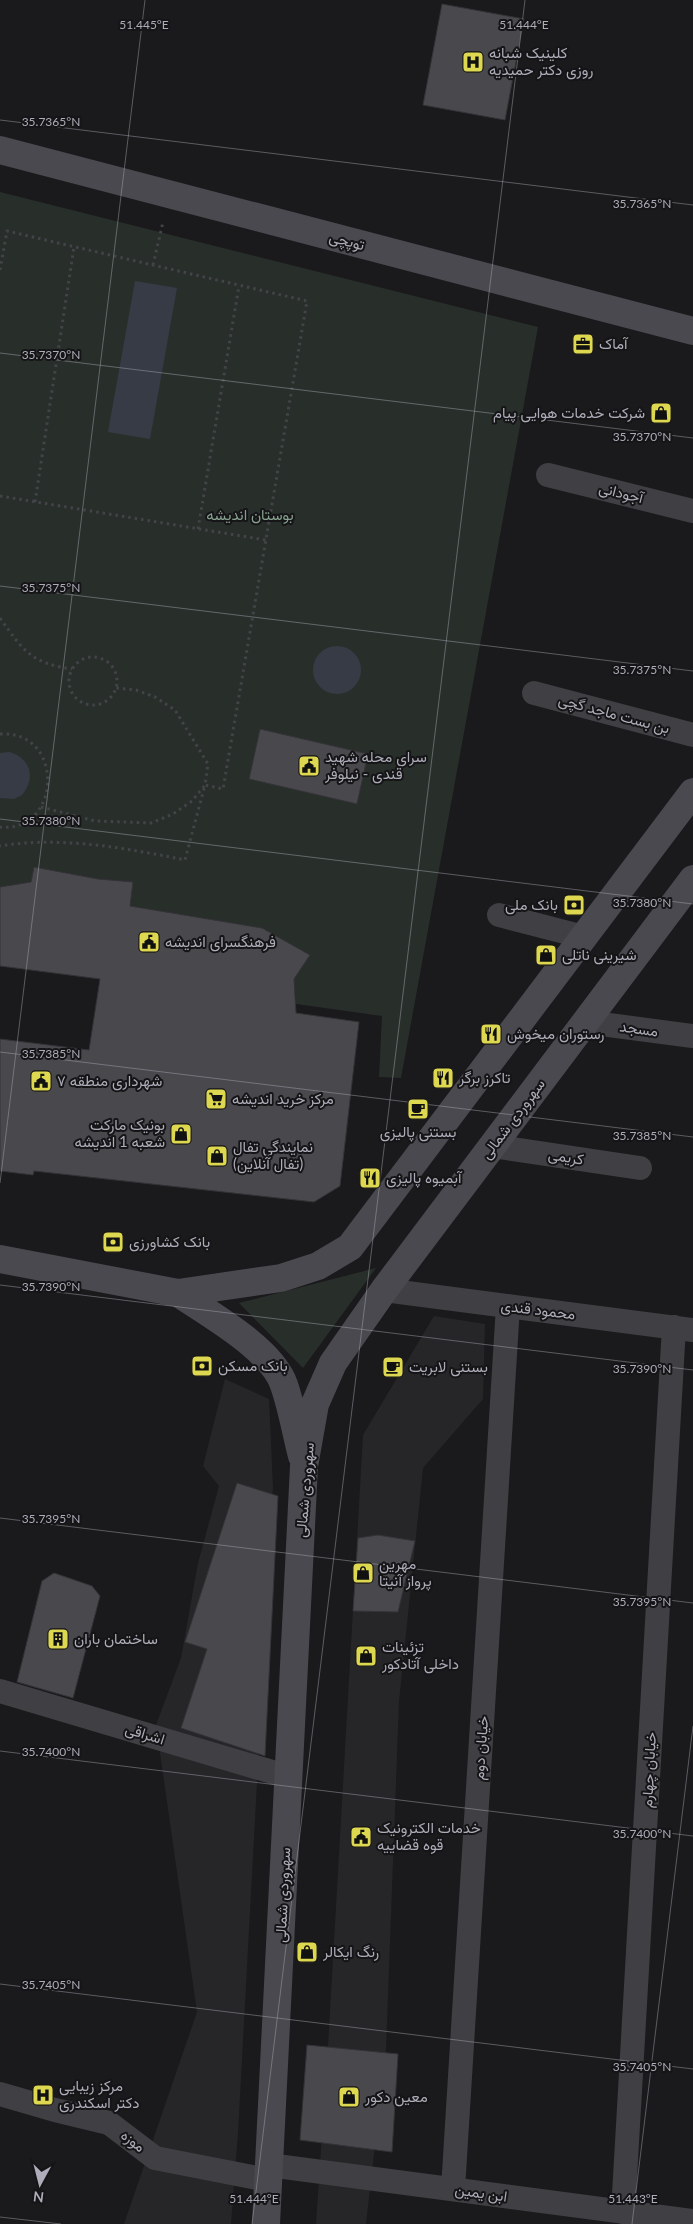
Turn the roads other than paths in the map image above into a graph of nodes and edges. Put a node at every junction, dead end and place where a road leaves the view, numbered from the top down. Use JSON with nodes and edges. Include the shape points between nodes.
{"nodes":[{"id":1,"x":0,"y":150,"type":"edge"},
{"id":2,"x":693,"y":331,"type":"edge"},
{"id":3,"x":548,"y":474,"type":"dead end"},
{"id":4,"x":693,"y":511,"type":"edge"},
{"id":5,"x":534,"y":693,"type":"dead end"},
{"id":6,"x":693,"y":735,"type":"edge"},
{"id":7,"x":693,"y":792,"type":"edge"},
{"id":8,"x":693,"y":879,"type":"edge"},
{"id":9,"x":499,"y":915,"type":"dead end"},
{"id":10,"x":584,"y":937,"type":"junction"},
{"id":11,"x":586,"y":1022,"type":"junction"},
{"id":12,"x":693,"y":1036,"type":"edge"},
{"id":13,"x":492,"y":1146,"type":"junction"},
{"id":14,"x":640,"y":1168,"type":"dead end"},
{"id":15,"x":0,"y":1260,"type":"edge"},
{"id":16,"x":384,"y":1290,"type":"junction"},
{"id":17,"x":178,"y":1293,"type":"junction"},
{"id":18,"x":508,"y":1306,"type":"junction"},
{"id":19,"x":684,"y":1328,"type":"edge"},
{"id":20,"x":304,"y":1466,"type":"junction"},
{"id":21,"x":0,"y":1692,"type":"edge"},
{"id":22,"x":289,"y":1777,"type":"junction"},
{"id":23,"x":0,"y":2094,"type":"edge"},
{"id":24,"x":268,"y":2173,"type":"junction"},
{"id":25,"x":453,"y":2189,"type":"junction"},
{"id":26,"x":623,"y":2212,"type":"junction"},
{"id":27,"x":693,"y":2221,"type":"edge"},
{"id":28,"x":266,"y":2224,"type":"edge"}],
"edges":[{"from":1,"to":2,"type":"main road","name":"توپچی"},
{"from":3,"to":4,"type":"street","name":"آجودانی"},
{"from":5,"to":6,"type":"street","name":"بن بست ماجد گچی"},
{"from":7,"to":10,"type":"main road"},
{"from":8,"to":11,"type":"main road","name":"سهروردی شمالی"},
{"from":9,"to":10,"type":"street"},
{"from":10,"to":17,"type":"main road","via":[[350,1247],[318,1266],[281,1278]]},
{"from":11,"to":12,"type":"street","name":"مسجد"},
{"from":11,"to":13,"type":"main road","name":"سهروردی شمالی"},
{"from":13,"to":14,"type":"street","name":"کریمی"},
{"from":13,"to":16,"type":"main road","name":"سهروردی شمالی"},
{"from":15,"to":17,"type":"main road"},
{"from":16,"to":18,"type":"street","name":"محمود قندی"},
{"from":16,"to":20,"type":"main road","name":"سهروردی شمالی","via":[[333,1363],[321,1388]]},
{"from":17,"to":20,"type":"main road","via":[[243,1337],[272,1364],[284,1384]]},
{"from":18,"to":19,"type":"street","name":"محمود قندی"},
{"from":18,"to":25,"type":"street","name":"خیابان دوم"},
{"from":19,"to":26,"type":"street","name":"خیابان چهارم"},
{"from":20,"to":22,"type":"main road","name":"سهروردی شمالی"},
{"from":21,"to":22,"type":"street","name":"اشراقی"},
{"from":22,"to":24,"type":"main road","name":"سهروردی شمالی"},
{"from":23,"to":24,"type":"street","name":"موزه","via":[[109,2123],[155,2158]]},
{"from":24,"to":25,"type":"street","name":"ابن یمین"},
{"from":24,"to":28,"type":"main road","name":"سهروردی شمالی"},
{"from":25,"to":26,"type":"street","name":"ابن یمین"},
{"from":26,"to":27,"type":"street","name":"ابن یمین"}]}
